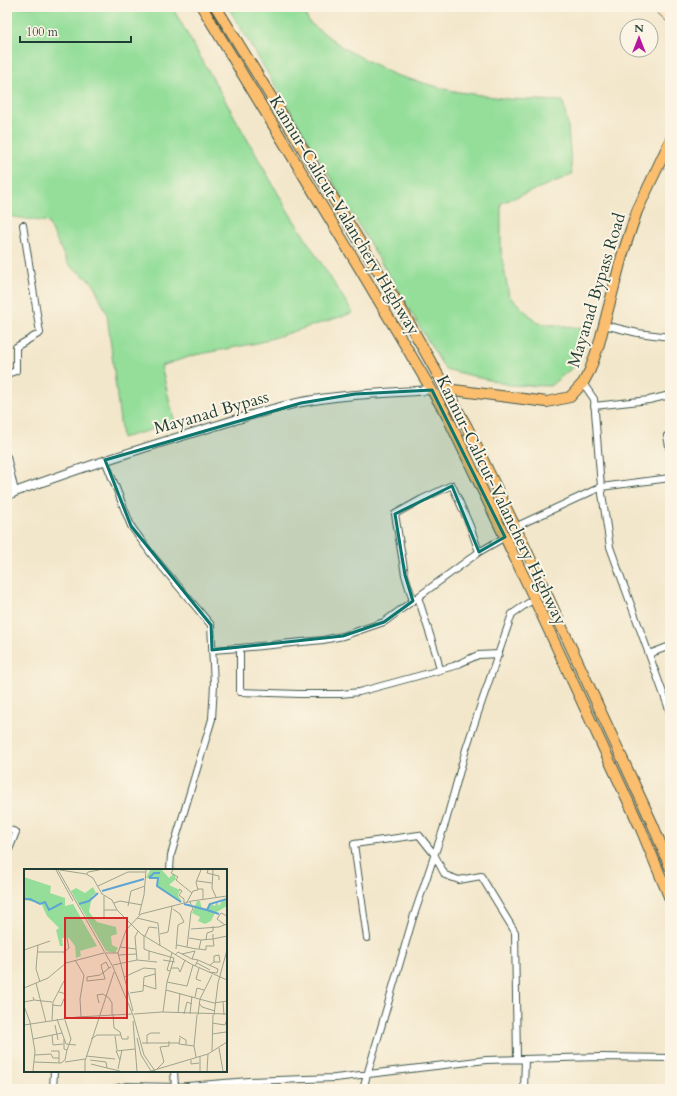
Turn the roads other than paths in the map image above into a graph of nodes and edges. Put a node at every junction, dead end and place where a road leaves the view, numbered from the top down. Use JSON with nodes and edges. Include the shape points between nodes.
{"nodes":[{"id":1,"x":202,"y":7,"type":"edge"},
{"id":2,"x":216,"y":7,"type":"edge"},
{"id":3,"x":658,"y":7,"type":"edge"},
{"id":4,"x":670,"y":18,"type":"edge"},
{"id":5,"x":670,"y":141,"type":"edge"},
{"id":6,"x":23,"y":225,"type":"dead end"},
{"id":7,"x":604,"y":325,"type":"junction"},
{"id":8,"x":670,"y":337,"type":"edge"},
{"id":9,"x":7,"y":374,"type":"edge"},
{"id":10,"x":583,"y":383,"type":"junction"},
{"id":11,"x":446,"y":389,"type":"junction"},
{"id":12,"x":432,"y":390,"type":"junction"},
{"id":13,"x":670,"y":395,"type":"edge"},
{"id":14,"x":594,"y":406,"type":"junction"},
{"id":15,"x":667,"y":436,"type":"dead end"},
{"id":16,"x":670,"y":451,"type":"edge"},
{"id":17,"x":7,"y":457,"type":"edge"},
{"id":18,"x":105,"y":460,"type":"junction"},
{"id":19,"x":670,"y":478,"type":"edge"},
{"id":20,"x":601,"y":487,"type":"junction"},
{"id":21,"x":15,"y":492,"type":"junction"},
{"id":22,"x":7,"y":496,"type":"edge"},
{"id":23,"x":515,"y":527,"type":"junction"},
{"id":24,"x":505,"y":537,"type":"junction"},
{"id":25,"x":479,"y":552,"type":"junction"},
{"id":26,"x":416,"y":599,"type":"junction"},
{"id":27,"x":534,"y":599,"type":"junction"},
{"id":28,"x":670,"y":646,"type":"edge"},
{"id":29,"x":240,"y":648,"type":"junction"},
{"id":30,"x":212,"y":650,"type":"junction"},
{"id":31,"x":499,"y":654,"type":"junction"},
{"id":32,"x":649,"y":654,"type":"junction"},
{"id":33,"x":440,"y":670,"type":"junction"},
{"id":34,"x":670,"y":712,"type":"edge"},
{"id":35,"x":7,"y":829,"type":"edge"},
{"id":36,"x":434,"y":854,"type":"junction"},
{"id":37,"x":7,"y":855,"type":"edge"},
{"id":38,"x":670,"y":867,"type":"edge"},
{"id":39,"x":170,"y":869,"type":"edge"},
{"id":40,"x":670,"y":899,"type":"edge"},
{"id":41,"x":367,"y":938,"type":"dead end"},
{"id":42,"x":670,"y":1058,"type":"edge"},
{"id":43,"x":517,"y":1059,"type":"junction"},
{"id":44,"x":525,"y":1059,"type":"junction"},
{"id":45,"x":54,"y":1072,"type":"edge"},
{"id":46,"x":174,"y":1072,"type":"edge"},
{"id":47,"x":366,"y":1075,"type":"junction"},
{"id":48,"x":175,"y":1087,"type":"junction"},
{"id":49,"x":53,"y":1089,"type":"edge"},
{"id":50,"x":113,"y":1089,"type":"edge"},
{"id":51,"x":363,"y":1089,"type":"edge"},
{"id":52,"x":524,"y":1089,"type":"edge"}],
"edges":[{"from":1,"to":12,"type":"main road","name":"Kannur-Calicut-Valanchery Highway"},
{"from":2,"to":11,"type":"main road","name":"Kannur-Calicut-Valanchery Highway","via":[[403,312]]},
{"from":3,"to":4,"type":"main road"},
{"from":5,"to":7,"type":"main road","name":"Mayanad Bypass Road","via":[[637,211]]},
{"from":6,"to":9,"type":"street","via":[[40,333],[16,347],[16,371]]},
{"from":7,"to":8,"type":"street"},
{"from":7,"to":10,"type":"main road","name":"Mayanad Bypass Road","via":[[590,370]]},
{"from":10,"to":11,"type":"main road","name":"Mayanad Bypass Road","via":[[570,397],[547,402]]},
{"from":10,"to":14,"type":"street","via":[[594,399]]},
{"from":11,"to":23,"type":"main road","name":"Kannur-Calicut-Valanchery Highway"},
{"from":12,"to":18,"type":"street","name":"Mayanad Bypass","via":[[355,394],[301,403]]},
{"from":12,"to":24,"type":"main road","name":"Kannur-Calicut-Valanchery Highway"},
{"from":13,"to":14,"type":"street"},
{"from":14,"to":20,"type":"street"},
{"from":15,"to":16,"type":"street"},
{"from":17,"to":21,"type":"street"},
{"from":18,"to":21,"type":"street","name":"Mayanad Bypass"},
{"from":18,"to":30,"type":"street","via":[[131,526],[211,625]]},
{"from":19,"to":20,"type":"street"},
{"from":20,"to":23,"type":"street"},
{"from":20,"to":32,"type":"street","via":[[610,547]]},
{"from":21,"to":22,"type":"street","name":"Mayanad Bypass"},
{"from":23,"to":38,"type":"main road","name":"Kannur-Calicut-Valanchery Highway"},
{"from":24,"to":25,"type":"street"},
{"from":24,"to":27,"type":"main road","name":"Kannur-Calicut-Valanchery Highway"},
{"from":25,"to":26,"type":"street"},
{"from":25,"to":26,"type":"street","via":[[452,485],[395,514],[405,575]]},
{"from":26,"to":29,"type":"street","via":[[384,622],[342,636]]},
{"from":26,"to":33,"type":"street"},
{"from":27,"to":31,"type":"street","via":[[512,614]]},
{"from":27,"to":40,"type":"main road","name":"Kannur-Calicut-Valanchery Highway","via":[[641,829]]},
{"from":28,"to":32,"type":"street"},
{"from":29,"to":30,"type":"street"},
{"from":29,"to":33,"type":"street","via":[[240,692],[341,694],[359,692]]},
{"from":30,"to":39,"type":"street","via":[[212,719],[171,855]]},
{"from":31,"to":33,"type":"street","via":[[478,655]]},
{"from":31,"to":36,"type":"street","via":[[470,736]]},
{"from":32,"to":34,"type":"street"},
{"from":35,"to":37,"type":"street","via":[[16,832]]},
{"from":36,"to":41,"type":"street","via":[[419,835],[354,844]]},
{"from":36,"to":43,"type":"street","via":[[446,875],[459,880],[481,876],[515,932]]},
{"from":36,"to":47,"type":"street"},
{"from":42,"to":44,"type":"street"},
{"from":43,"to":44,"type":"street"},
{"from":43,"to":47,"type":"street","via":[[466,1062]]},
{"from":44,"to":52,"type":"street"},
{"from":45,"to":49,"type":"street"},
{"from":46,"to":48,"type":"street"},
{"from":47,"to":48,"type":"street"},
{"from":47,"to":51,"type":"street"},
{"from":48,"to":50,"type":"street","via":[[134,1086]]}]}
